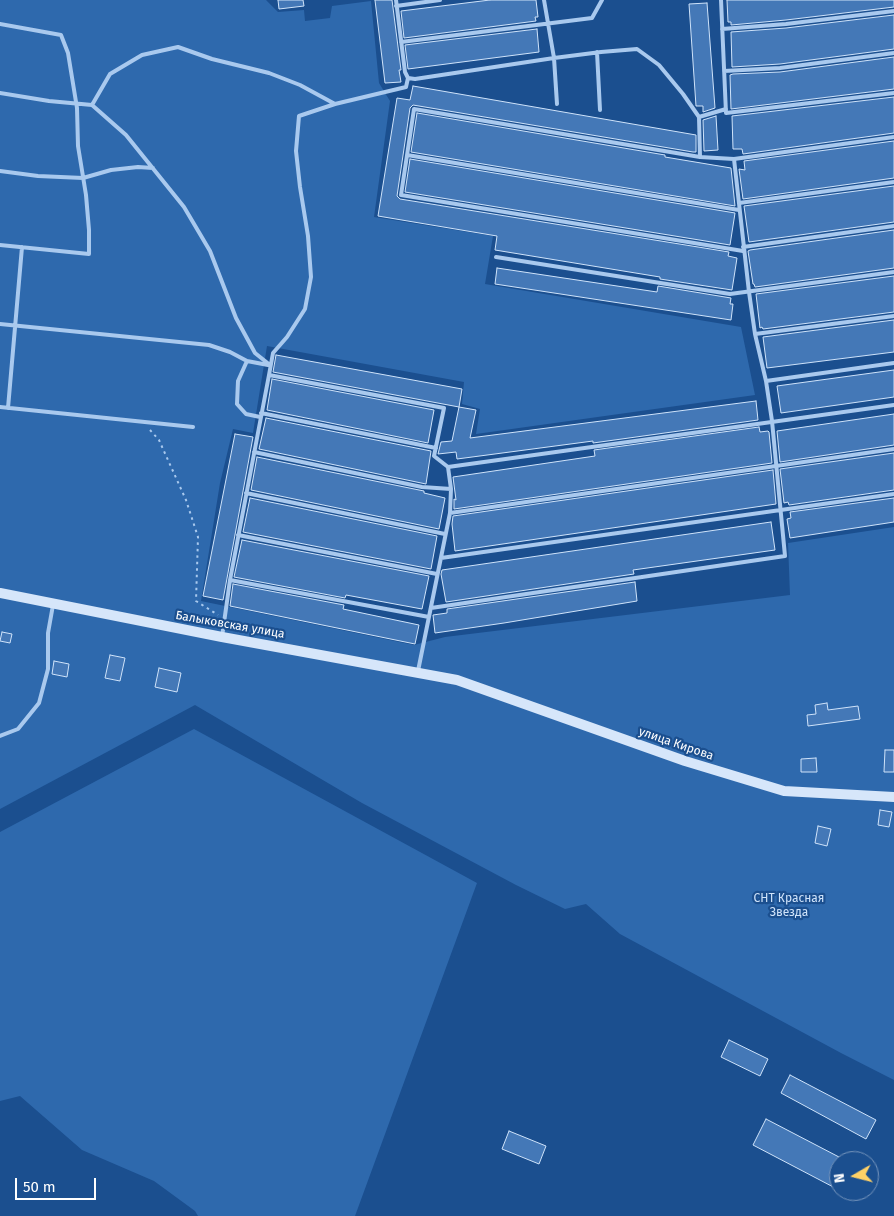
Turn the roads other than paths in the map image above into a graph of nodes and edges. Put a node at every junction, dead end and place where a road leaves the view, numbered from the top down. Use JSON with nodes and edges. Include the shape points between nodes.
{"nodes":[{"id":1,"x":396,"y":0,"type":"edge"},
{"id":2,"x":440,"y":0,"type":"edge"},
{"id":3,"x":544,"y":0,"type":"edge"},
{"id":4,"x":602,"y":0,"type":"edge"},
{"id":5,"x":721,"y":0,"type":"edge"},
{"id":6,"x":396,"y":6,"type":"junction"},
{"id":7,"x":894,"y":10,"type":"edge"},
{"id":8,"x":0,"y":24,"type":"edge"},
{"id":9,"x":549,"y":24,"type":"junction"},
{"id":10,"x":722,"y":29,"type":"junction"},
{"id":11,"x":401,"y":42,"type":"junction"},
{"id":12,"x":597,"y":52,"type":"junction"},
{"id":13,"x":894,"y":53,"type":"edge"},
{"id":14,"x":554,"y":58,"type":"junction"},
{"id":15,"x":724,"y":71,"type":"junction"},
{"id":16,"x":408,"y":78,"type":"junction"},
{"id":17,"x":0,"y":93,"type":"edge"},
{"id":18,"x":894,"y":93,"type":"edge"},
{"id":19,"x":76,"y":103,"type":"junction"},
{"id":20,"x":335,"y":104,"type":"junction"},
{"id":21,"x":557,"y":104,"type":"dead end"},
{"id":22,"x":92,"y":105,"type":"junction"},
{"id":23,"x":726,"y":109,"type":"junction"},
{"id":24,"x":600,"y":110,"type":"dead end"},
{"id":25,"x":699,"y":117,"type":"junction"},
{"id":26,"x":894,"y":137,"type":"edge"},
{"id":27,"x":407,"y":155,"type":"junction"},
{"id":28,"x":700,"y":157,"type":"junction"},
{"id":29,"x":734,"y":159,"type":"junction"},
{"id":30,"x":153,"y":168,"type":"junction"},
{"id":31,"x":0,"y":171,"type":"edge"},
{"id":32,"x":83,"y":178,"type":"junction"},
{"id":33,"x":894,"y":182,"type":"edge"},
{"id":34,"x":739,"y":202,"type":"junction"},
{"id":35,"x":739,"y":210,"type":"junction"},
{"id":36,"x":894,"y":226,"type":"edge"},
{"id":37,"x":0,"y":245,"type":"edge"},
{"id":38,"x":22,"y":247,"type":"junction"},
{"id":39,"x":743,"y":249,"type":"junction"},
{"id":40,"x":496,"y":257,"type":"dead end"},
{"id":41,"x":894,"y":272,"type":"edge"},
{"id":42,"x":749,"y":292,"type":"junction"},
{"id":43,"x":894,"y":316,"type":"edge"},
{"id":44,"x":0,"y":324,"type":"edge"},
{"id":45,"x":14,"y":326,"type":"junction"},
{"id":46,"x":755,"y":334,"type":"junction"},
{"id":47,"x":247,"y":361,"type":"junction"},
{"id":48,"x":894,"y":363,"type":"edge"},
{"id":49,"x":270,"y":365,"type":"junction"},
{"id":50,"x":268,"y":374,"type":"junction"},
{"id":51,"x":766,"y":380,"type":"junction"},
{"id":52,"x":894,"y":404,"type":"edge"},
{"id":53,"x":0,"y":407,"type":"edge"},
{"id":54,"x":8,"y":408,"type":"junction"},
{"id":55,"x":261,"y":415,"type":"junction"},
{"id":56,"x":772,"y":421,"type":"junction"},
{"id":57,"x":193,"y":427,"type":"dead end"},
{"id":58,"x":436,"y":448,"type":"junction"},
{"id":59,"x":894,"y":449,"type":"edge"},
{"id":60,"x":254,"y":452,"type":"junction"},
{"id":61,"x":776,"y":465,"type":"junction"},
{"id":62,"x":448,"y":467,"type":"junction"},
{"id":63,"x":451,"y":489,"type":"junction"},
{"id":64,"x":246,"y":493,"type":"junction"},
{"id":65,"x":894,"y":494,"type":"edge"},
{"id":66,"x":780,"y":510,"type":"junction"},
{"id":67,"x":450,"y":513,"type":"junction"},
{"id":68,"x":445,"y":534,"type":"junction"},
{"id":69,"x":238,"y":535,"type":"junction"},
{"id":70,"x":441,"y":558,"type":"junction"},
{"id":71,"x":437,"y":574,"type":"junction"},
{"id":72,"x":230,"y":580,"type":"junction"},
{"id":73,"x":0,"y":593,"type":"edge"},
{"id":74,"x":53,"y":602,"type":"junction"},
{"id":75,"x":432,"y":608,"type":"junction"},
{"id":76,"x":429,"y":617,"type":"junction"},
{"id":77,"x":222,"y":637,"type":"junction"},
{"id":78,"x":418,"y":672,"type":"junction"},
{"id":79,"x":457,"y":680,"type":"joint"},
{"id":80,"x":0,"y":736,"type":"edge"},
{"id":81,"x":894,"y":797,"type":"edge"}],
"edges":[{"from":1,"to":6,"type":"lane"},
{"from":2,"to":6,"type":"lane"},
{"from":3,"to":9,"type":"lane"},
{"from":4,"to":9,"type":"lane","via":[[592,18]]},
{"from":5,"to":10,"type":"lane"},
{"from":6,"to":11,"type":"lane"},
{"from":7,"to":10,"type":"lane"},
{"from":8,"to":19,"type":"lane","via":[[61,36],[68,53]]},
{"from":9,"to":11,"type":"lane"},
{"from":9,"to":14,"type":"lane"},
{"from":10,"to":15,"type":"lane"},
{"from":11,"to":16,"type":"lane"},
{"from":12,"to":14,"type":"lane"},
{"from":12,"to":24,"type":"lane"},
{"from":12,"to":25,"type":"lane","via":[[637,49],[659,65]]},
{"from":13,"to":15,"type":"lane","via":[[780,68]]},
{"from":14,"to":16,"type":"lane"},
{"from":14,"to":21,"type":"lane"},
{"from":15,"to":23,"type":"lane"},
{"from":16,"to":20,"type":"lane","via":[[406,87]]},
{"from":17,"to":19,"type":"lane"},
{"from":18,"to":23,"type":"lane","via":[[726,113]]},
{"from":19,"to":22,"type":"lane"},
{"from":19,"to":32,"type":"lane"},
{"from":20,"to":22,"type":"lane","via":[[269,73],[178,47],[142,54],[110,74]]},
{"from":20,"to":49,"type":"lane","via":[[299,116],[296,151],[311,277],[305,309],[273,354]]},
{"from":22,"to":30,"type":"lane","via":[[126,135]]},
{"from":23,"to":25,"type":"lane"},
{"from":25,"to":28,"type":"lane"},
{"from":26,"to":29,"type":"lane"},
{"from":27,"to":28,"type":"lane","via":[[414,109]]},
{"from":27,"to":35,"type":"lane"},
{"from":27,"to":39,"type":"lane","via":[[401,195]]},
{"from":28,"to":29,"type":"lane"},
{"from":29,"to":34,"type":"lane"},
{"from":30,"to":32,"type":"lane","via":[[111,170]]},
{"from":30,"to":49,"type":"lane","via":[[184,207],[210,251],[236,318],[254,353]]},
{"from":31,"to":32,"type":"lane"},
{"from":32,"to":38,"type":"lane","via":[[89,254]]},
{"from":33,"to":34,"type":"lane"},
{"from":34,"to":35,"type":"lane"},
{"from":35,"to":39,"type":"lane"},
{"from":36,"to":39,"type":"lane"},
{"from":37,"to":38,"type":"lane"},
{"from":38,"to":45,"type":"lane"},
{"from":39,"to":42,"type":"lane"},
{"from":40,"to":42,"type":"lane","via":[[730,294]]},
{"from":41,"to":42,"type":"lane"},
{"from":42,"to":46,"type":"lane"},
{"from":43,"to":46,"type":"lane"},
{"from":44,"to":45,"type":"lane"},
{"from":45,"to":47,"type":"lane","via":[[208,345]]},
{"from":45,"to":54,"type":"lane"},
{"from":46,"to":51,"type":"lane"},
{"from":47,"to":49,"type":"lane"},
{"from":47,"to":55,"type":"lane","via":[[238,381],[237,404],[246,414]]},
{"from":48,"to":51,"type":"lane"},
{"from":49,"to":50,"type":"lane"},
{"from":50,"to":55,"type":"lane"},
{"from":50,"to":58,"type":"lane","via":[[444,408]]},
{"from":51,"to":56,"type":"lane"},
{"from":52,"to":56,"type":"lane"},
{"from":53,"to":54,"type":"lane"},
{"from":54,"to":57,"type":"lane"},
{"from":55,"to":58,"type":"lane"},
{"from":55,"to":60,"type":"lane"},
{"from":56,"to":61,"type":"lane"},
{"from":56,"to":62,"type":"lane"},
{"from":58,"to":62,"type":"lane","via":[[434,456]]},
{"from":59,"to":61,"type":"lane"},
{"from":60,"to":63,"type":"lane","via":[[422,487]]},
{"from":60,"to":64,"type":"lane"},
{"from":61,"to":66,"type":"lane"},
{"from":61,"to":67,"type":"lane"},
{"from":62,"to":63,"type":"lane"},
{"from":63,"to":67,"type":"lane"},
{"from":64,"to":68,"type":"lane"},
{"from":64,"to":69,"type":"lane"},
{"from":65,"to":66,"type":"lane"},
{"from":66,"to":70,"type":"lane"},
{"from":66,"to":75,"type":"lane","via":[[785,556]]},
{"from":67,"to":68,"type":"lane"},
{"from":68,"to":70,"type":"lane"},
{"from":69,"to":71,"type":"lane"},
{"from":69,"to":72,"type":"lane"},
{"from":70,"to":71,"type":"lane"},
{"from":71,"to":75,"type":"lane"},
{"from":72,"to":76,"type":"lane"},
{"from":72,"to":77,"type":"lane"},
{"from":73,"to":74,"type":"street","name":"Балыковская улица"},
{"from":74,"to":77,"type":"street","name":"Балыковская улица"},
{"from":74,"to":80,"type":"lane","via":[[48,632],[48,669],[39,703],[18,729]]},
{"from":75,"to":76,"type":"lane"},
{"from":76,"to":78,"type":"lane"},
{"from":77,"to":78,"type":"street","name":"Балыковская улица"},
{"from":78,"to":79,"type":"street","name":"Балыковская улица"},
{"from":79,"to":81,"type":"street","name":"улица Кирова","via":[[685,761],[784,792]]}]}
